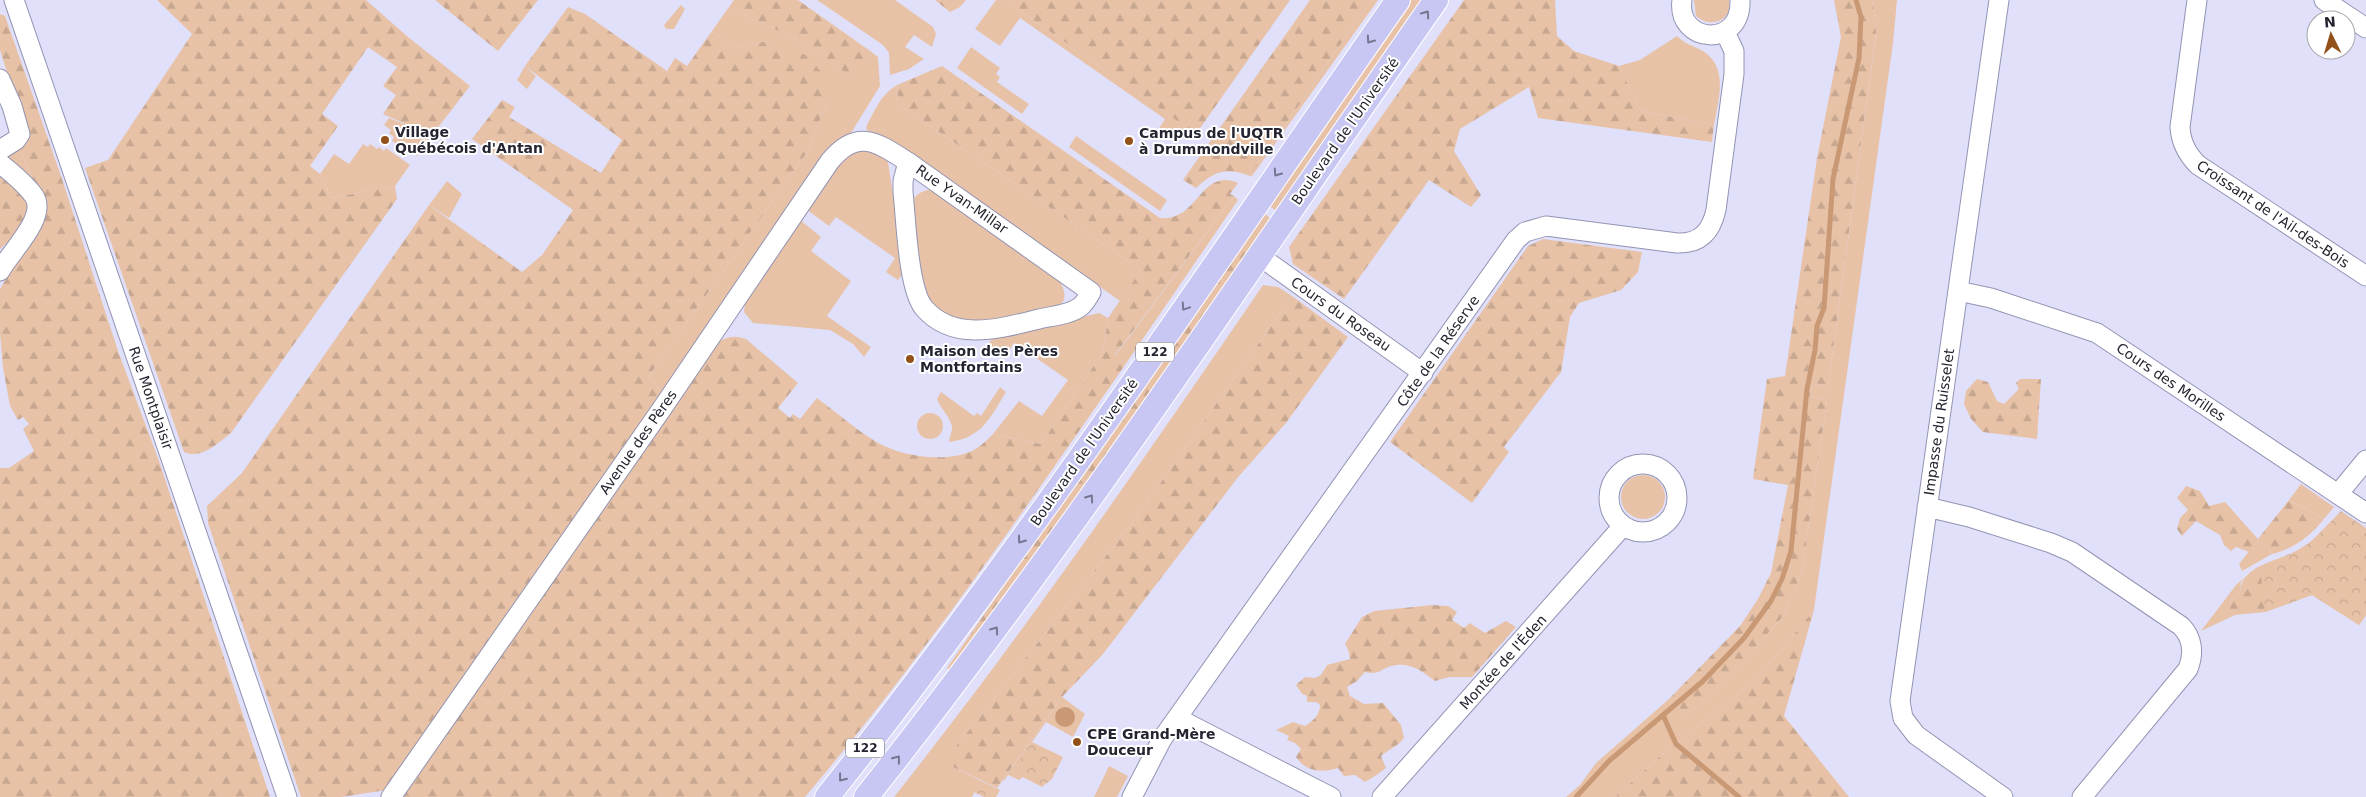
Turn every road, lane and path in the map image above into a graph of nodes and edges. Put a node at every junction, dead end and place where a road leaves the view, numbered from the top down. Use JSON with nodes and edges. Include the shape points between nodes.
{"nodes":[{"id":1,"x":14,"y":0,"type":"edge"},
{"id":2,"x":1398,"y":0,"type":"edge"},
{"id":3,"x":1436,"y":0,"type":"edge"},
{"id":4,"x":1682,"y":0,"type":"edge"},
{"id":5,"x":1740,"y":0,"type":"edge"},
{"id":6,"x":1999,"y":0,"type":"edge"},
{"id":7,"x":2197,"y":0,"type":"edge"},
{"id":8,"x":2324,"y":0,"type":"edge"},
{"id":9,"x":2366,"y":28,"type":"edge"},
{"id":10,"x":1725,"y":32,"type":"junction"},
{"id":11,"x":0,"y":79,"type":"edge"},
{"id":12,"x":0,"y":150,"type":"edge"},
{"id":13,"x":908,"y":162,"type":"junction"},
{"id":14,"x":0,"y":163,"type":"edge"},
{"id":15,"x":1258,"y":255,"type":"junction"},
{"id":16,"x":0,"y":271,"type":"edge"},
{"id":17,"x":2366,"y":276,"type":"edge"},
{"id":18,"x":1958,"y":291,"type":"junction"},
{"id":19,"x":1423,"y":373,"type":"junction"},
{"id":20,"x":2366,"y":460,"type":"edge"},
{"id":21,"x":2338,"y":494,"type":"junction"},
{"id":22,"x":1927,"y":507,"type":"junction"},
{"id":23,"x":2366,"y":513,"type":"edge"},
{"id":24,"x":1623,"y":526,"type":"dead end"},
{"id":25,"x":1177,"y":718,"type":"junction"},
{"id":26,"x":287,"y":797,"type":"edge"},
{"id":27,"x":391,"y":797,"type":"edge"},
{"id":28,"x":826,"y":797,"type":"edge"},
{"id":29,"x":866,"y":797,"type":"edge"},
{"id":30,"x":1132,"y":797,"type":"edge"},
{"id":31,"x":1331,"y":797,"type":"edge"},
{"id":32,"x":1382,"y":797,"type":"edge"},
{"id":33,"x":2002,"y":797,"type":"edge"},
{"id":34,"x":2082,"y":797,"type":"edge"}],
"edges":[{"from":1,"to":26,"type":"street","name":"Rue Montplaisir"},
{"from":2,"to":28,"type":"main road","name":"Boulevard de l'Université","number":"122","one_way":true,"via":[[1088,450],[947,642]]},
{"from":15,"to":3,"type":"main road","name":"Boulevard de l'Université","one_way":true},
{"from":4,"to":10,"type":"street","via":[[1684,16],[1696,31],[1706,35]]},
{"from":5,"to":10,"type":"street","via":[[1738,18]]},
{"from":6,"to":18,"type":"street","name":"Impasse du Ruisselet"},
{"from":7,"to":17,"type":"street","name":"Croissant de l'Ail-des-Bois","via":[[2180,127],[2180,138],[2186,151],[2198,165]]},
{"from":8,"to":9,"type":"street"},
{"from":10,"to":19,"type":"street","name":"Côte de la Réserve","via":[[1734,51],[1734,74],[1716,210],[1708,231],[1688,244],[1546,226],[1525,232]]},
{"from":11,"to":12,"type":"street","via":[[20,134]]},
{"from":13,"to":13,"type":"street","name":"Rue Yvan-Millar","via":[[903,192],[913,283],[924,308],[937,319],[972,331],[992,330],[1072,311],[1084,302],[1091,292]]},
{"from":13,"to":27,"type":"street","name":"Avenue des Pères","via":[[869,140],[848,144],[830,161]]},
{"from":14,"to":16,"type":"street","via":[[34,197],[38,211]]},
{"from":15,"to":19,"type":"street","name":"Cours du Roseau"},
{"from":29,"to":15,"type":"main road","name":"Boulevard de l'Université","one_way":true,"via":[[1019,597]]},
{"from":18,"to":21,"type":"street","name":"Cours des Morilles","via":[[1991,298],[2097,334]]},
{"from":18,"to":22,"type":"street","name":"Impasse du Ruisselet"},
{"from":19,"to":25,"type":"street","name":"Côte de la Réserve"},
{"from":20,"to":21,"type":"street"},
{"from":21,"to":23,"type":"street","name":"Cours des Morilles"},
{"from":22,"to":33,"type":"street","name":"Impasse du Ruisselet","via":[[1900,699],[1902,718],[1916,735]]},
{"from":22,"to":34,"type":"street","via":[[1969,517],[2072,552],[2181,626],[2190,636],[2192,654],[2188,669]]},
{"from":24,"to":32,"type":"street","name":"Montée de l'Éden"},
{"from":25,"to":30,"type":"street","name":"Côte de la Réserve"},
{"from":25,"to":31,"type":"street"}]}
